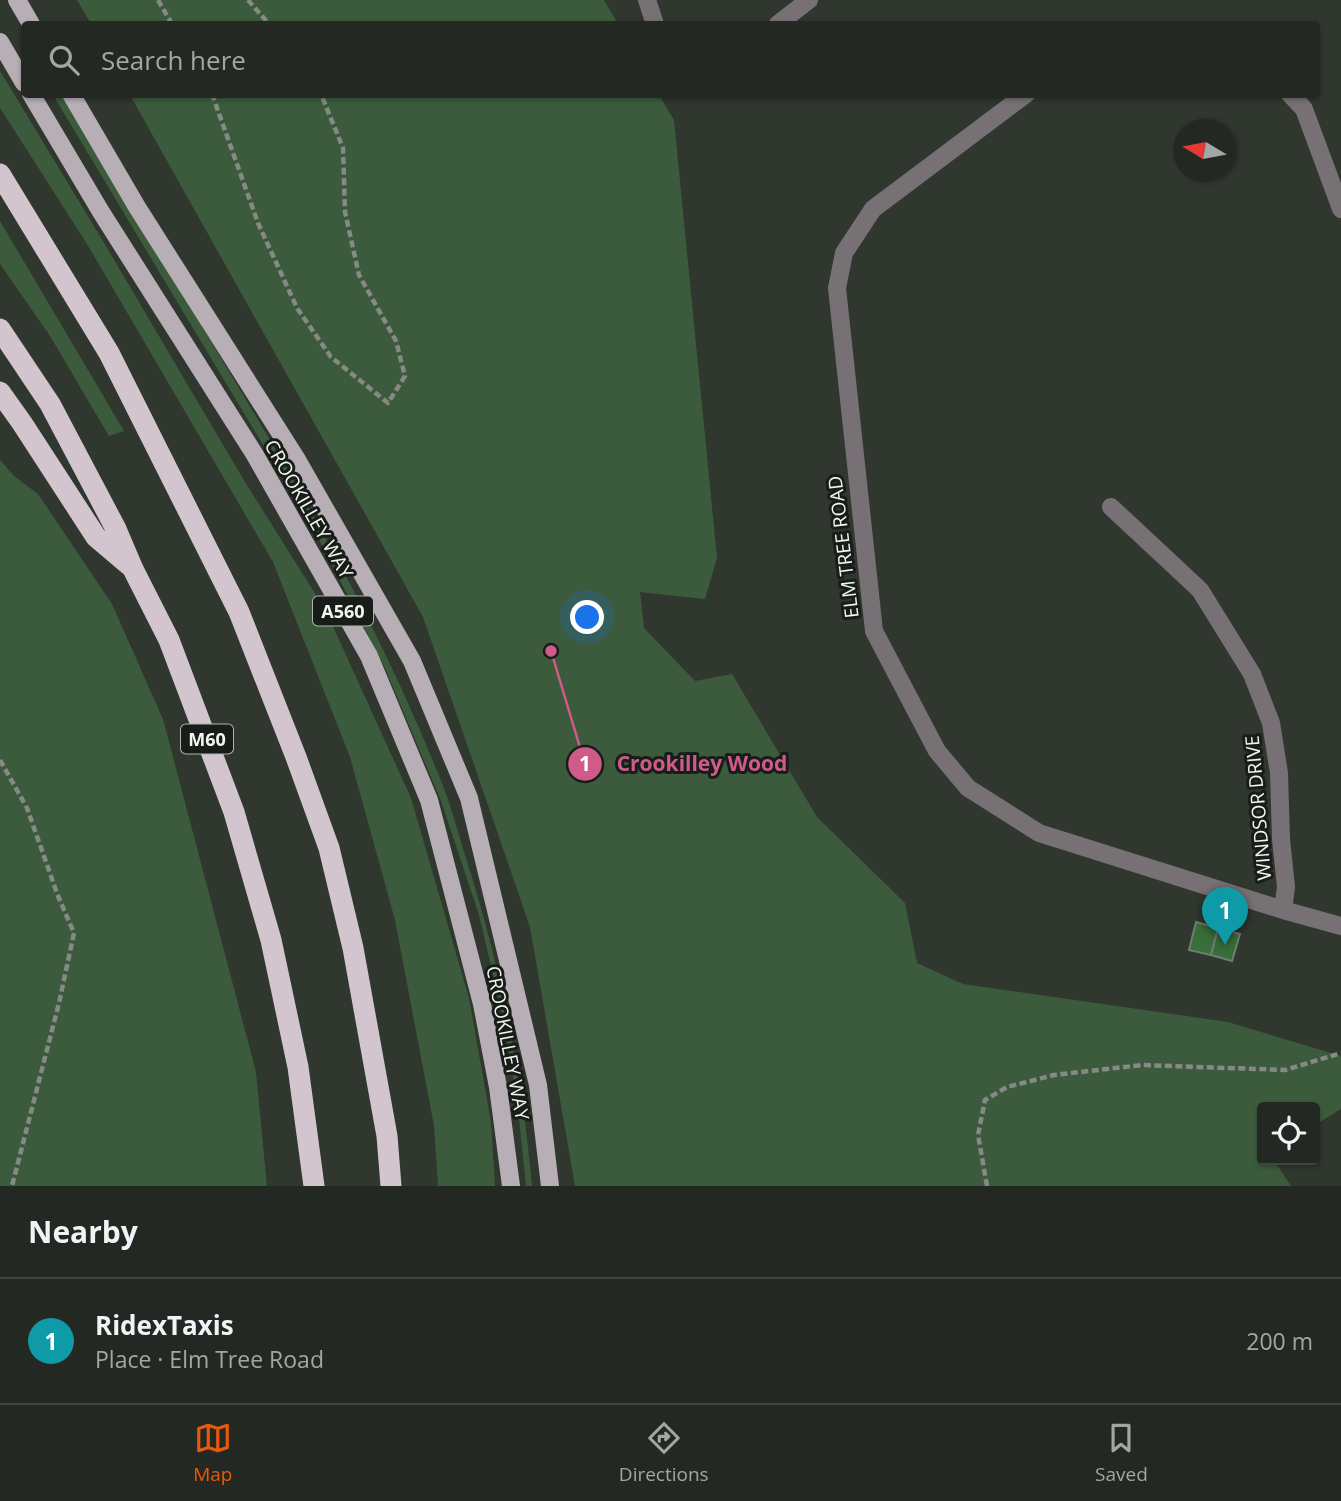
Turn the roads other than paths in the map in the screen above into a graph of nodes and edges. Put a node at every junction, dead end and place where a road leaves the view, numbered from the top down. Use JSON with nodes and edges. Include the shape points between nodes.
{"nodes":[{"id":1,"x":17,"y":0,"type":"edge"},
{"id":2,"x":647,"y":0,"type":"edge"},
{"id":3,"x":809,"y":0,"type":"edge"},
{"id":4,"x":29,"y":21,"type":"edge"},
{"id":5,"x":654,"y":21,"type":"edge"},
{"id":6,"x":782,"y":21,"type":"edge"},
{"id":7,"x":0,"y":42,"type":"edge"},
{"id":8,"x":21,"y":78,"type":"edge"},
{"id":9,"x":33,"y":98,"type":"edge"},
{"id":10,"x":73,"y":98,"type":"edge"},
{"id":11,"x":1021,"y":98,"type":"edge"},
{"id":12,"x":1294,"y":98,"type":"edge"},
{"id":13,"x":0,"y":174,"type":"edge"},
{"id":14,"x":1341,"y":209,"type":"edge"},
{"id":15,"x":0,"y":328,"type":"edge"},
{"id":16,"x":0,"y":392,"type":"edge"},
{"id":17,"x":1111,"y":508,"type":"dead end"},
{"id":18,"x":133,"y":569,"type":"junction"},
{"id":19,"x":1283,"y":910,"type":"junction"},
{"id":20,"x":1341,"y":926,"type":"edge"},
{"id":21,"x":314,"y":1186,"type":"edge"},
{"id":22,"x":391,"y":1186,"type":"edge"},
{"id":23,"x":512,"y":1186,"type":"edge"},
{"id":24,"x":550,"y":1186,"type":"edge"}],
"edges":[{"from":1,"to":4,"type":"main road"},
{"from":2,"to":5,"type":"street"},
{"from":3,"to":6,"type":"street"},
{"from":7,"to":8,"type":"main road"},
{"from":9,"to":23,"type":"main road","name":"CROOKILLEY WAY","number":"A560","via":[[255,455],[369,656],[429,800],[482,1004]]},
{"from":10,"to":24,"type":"main road","name":"CROOKILLEY WAY","number":"A560","via":[[296,458],[412,661],[469,798],[538,1085]]},
{"from":11,"to":19,"type":"street","name":"ELM TREE ROAD","via":[[873,209],[844,253],[836,288],[874,631],[937,751],[968,788],[1039,833]]},
{"from":12,"to":14,"type":"street","via":[[1304,109]]},
{"from":13,"to":22,"type":"highway","via":[[109,353],[239,612],[296,757],[329,848],[354,948],[387,1136]]},
{"from":15,"to":18,"type":"highway","number":"M60","via":[[50,404]]},
{"from":16,"to":18,"type":"highway","number":"M60","via":[[96,537]]},
{"from":17,"to":19,"type":"street","name":"WINDSOR DRIVE","via":[[1200,590],[1252,674],[1271,723],[1279,773],[1286,887]]},
{"from":18,"to":21,"type":"highway","number":"M60","via":[[169,640],[234,812],[271,940],[298,1067]]},
{"from":19,"to":20,"type":"street","name":"ELM TREE ROAD"}]}
